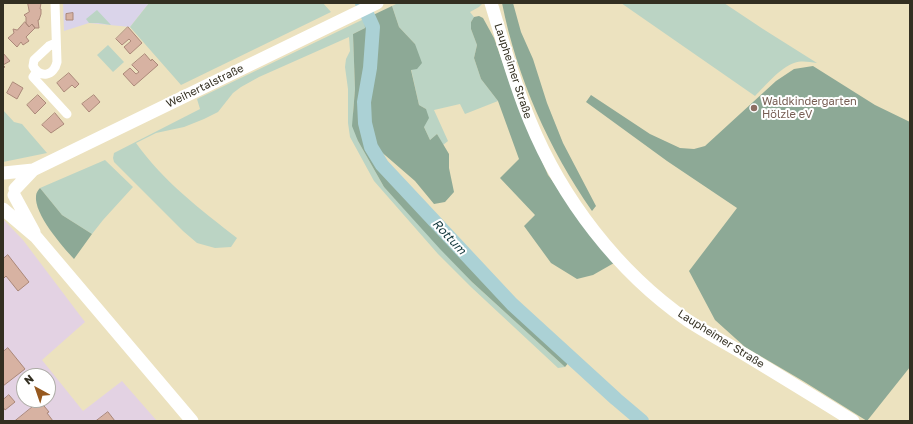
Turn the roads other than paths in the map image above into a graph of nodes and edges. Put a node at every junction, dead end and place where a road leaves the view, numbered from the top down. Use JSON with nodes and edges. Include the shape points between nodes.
{"nodes":[{"id":1,"x":55,"y":3,"type":"edge"},
{"id":2,"x":377,"y":3,"type":"edge"},
{"id":3,"x":491,"y":3,"type":"edge"},
{"id":4,"x":56,"y":43,"type":"junction"},
{"id":5,"x":36,"y":71,"type":"junction"},
{"id":6,"x":67,"y":114,"type":"dead end"},
{"id":7,"x":33,"y":170,"type":"junction"},
{"id":8,"x":4,"y":173,"type":"edge"},
{"id":9,"x":15,"y":192,"type":"junction"},
{"id":10,"x":3,"y":205,"type":"edge"},
{"id":11,"x":3,"y":209,"type":"edge"},
{"id":12,"x":36,"y":237,"type":"junction"},
{"id":13,"x":192,"y":421,"type":"edge"},
{"id":14,"x":852,"y":421,"type":"edge"}],
"edges":[{"from":1,"to":4,"type":"street"},
{"from":2,"to":7,"type":"street","name":"Weihertalstraße"},
{"from":3,"to":14,"type":"street","name":"Laupheimer Straße","via":[[518,90],[540,144],[558,178],[589,224],[616,256],[634,276],[688,320]]},
{"from":4,"to":5,"type":"street","via":[[35,57],[33,63]]},
{"from":4,"to":5,"type":"street","via":[[57,62],[54,71],[46,75]]},
{"from":5,"to":6,"type":"street","via":[[33,77]]},
{"from":7,"to":8,"type":"street","name":"Weihertalstraße"},
{"from":7,"to":9,"type":"street","name":"Weihertalstraße"},
{"from":8,"to":9,"type":"street","via":[[14,181]]},
{"from":9,"to":10,"type":"street","name":"Weihertalstraße","via":[[8,203]]},
{"from":9,"to":12,"type":"street"},
{"from":11,"to":12,"type":"street"},
{"from":12,"to":13,"type":"street"}]}
